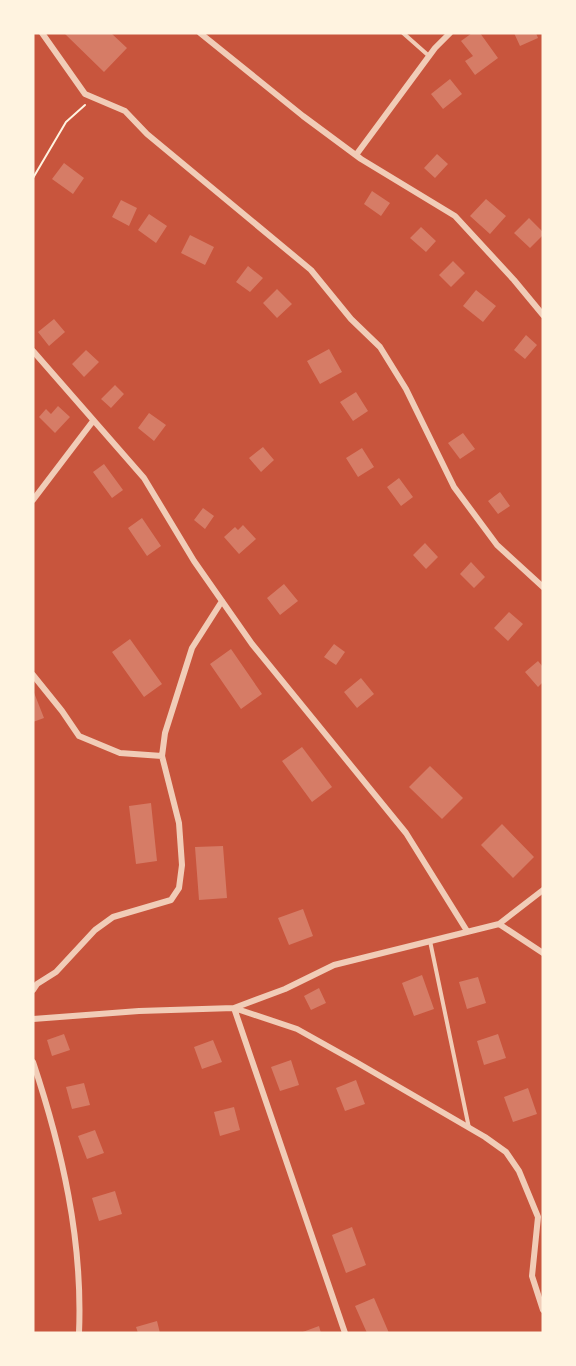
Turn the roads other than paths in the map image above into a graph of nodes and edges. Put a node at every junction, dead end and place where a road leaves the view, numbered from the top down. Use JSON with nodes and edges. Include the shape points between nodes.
{"nodes":[{"id":1,"x":42,"y":33,"type":"edge"},
{"id":2,"x":200,"y":33,"type":"edge"},
{"id":3,"x":403,"y":33,"type":"edge"},
{"id":4,"x":450,"y":33,"type":"edge"},
{"id":5,"x":429,"y":56,"type":"junction"},
{"id":6,"x":356,"y":155,"type":"junction"},
{"id":7,"x":543,"y":315,"type":"edge"},
{"id":8,"x":33,"y":351,"type":"edge"},
{"id":9,"x":93,"y":421,"type":"junction"},
{"id":10,"x":33,"y":500,"type":"edge"},
{"id":11,"x":543,"y":586,"type":"edge"},
{"id":12,"x":222,"y":601,"type":"junction"},
{"id":13,"x":33,"y":675,"type":"edge"},
{"id":14,"x":162,"y":756,"type":"junction"},
{"id":15,"x":543,"y":890,"type":"edge"},
{"id":16,"x":499,"y":924,"type":"junction"},
{"id":17,"x":467,"y":931,"type":"junction"},
{"id":18,"x":430,"y":941,"type":"junction"},
{"id":19,"x":543,"y":953,"type":"edge"},
{"id":20,"x":33,"y":990,"type":"edge"},
{"id":21,"x":234,"y":1008,"type":"junction"},
{"id":22,"x":33,"y":1019,"type":"edge"},
{"id":23,"x":33,"y":1062,"type":"edge"},
{"id":24,"x":469,"y":1128,"type":"junction"},
{"id":25,"x":540,"y":1218,"type":"edge"},
{"id":26,"x":543,"y":1310,"type":"edge"},
{"id":27,"x":79,"y":1333,"type":"edge"},
{"id":28,"x":345,"y":1333,"type":"edge"}],
"edges":[{"from":1,"to":11,"type":"street","via":[[85,94],[125,111],[147,134],[311,270],[380,347],[461,497],[497,545]]},
{"from":2,"to":6,"type":"street"},
{"from":3,"to":5,"type":"lane"},
{"from":4,"to":5,"type":"street"},
{"from":5,"to":6,"type":"street"},
{"from":6,"to":7,"type":"street","via":[[455,216]]},
{"from":8,"to":9,"type":"street"},
{"from":9,"to":10,"type":"street"},
{"from":9,"to":12,"type":"street","via":[[144,478]]},
{"from":12,"to":14,"type":"street","via":[[192,648],[173,704]]},
{"from":12,"to":17,"type":"street","via":[[252,644],[406,833]]},
{"from":13,"to":14,"type":"street","via":[[79,736],[120,753]]},
{"from":14,"to":20,"type":"street","via":[[179,824],[179,888],[171,900],[113,917]]},
{"from":15,"to":16,"type":"street"},
{"from":16,"to":17,"type":"street"},
{"from":16,"to":19,"type":"street"},
{"from":17,"to":18,"type":"street"},
{"from":18,"to":21,"type":"street","via":[[334,966]]},
{"from":18,"to":24,"type":"lane"},
{"from":21,"to":22,"type":"street"},
{"from":21,"to":24,"type":"street","via":[[297,1029]]},
{"from":21,"to":28,"type":"street"},
{"from":23,"to":27,"type":"street","via":[[51,1115],[72,1205],[81,1307]]},
{"from":24,"to":25,"type":"street","via":[[506,1152]]},
{"from":25,"to":26,"type":"street","via":[[532,1276]]}]}
